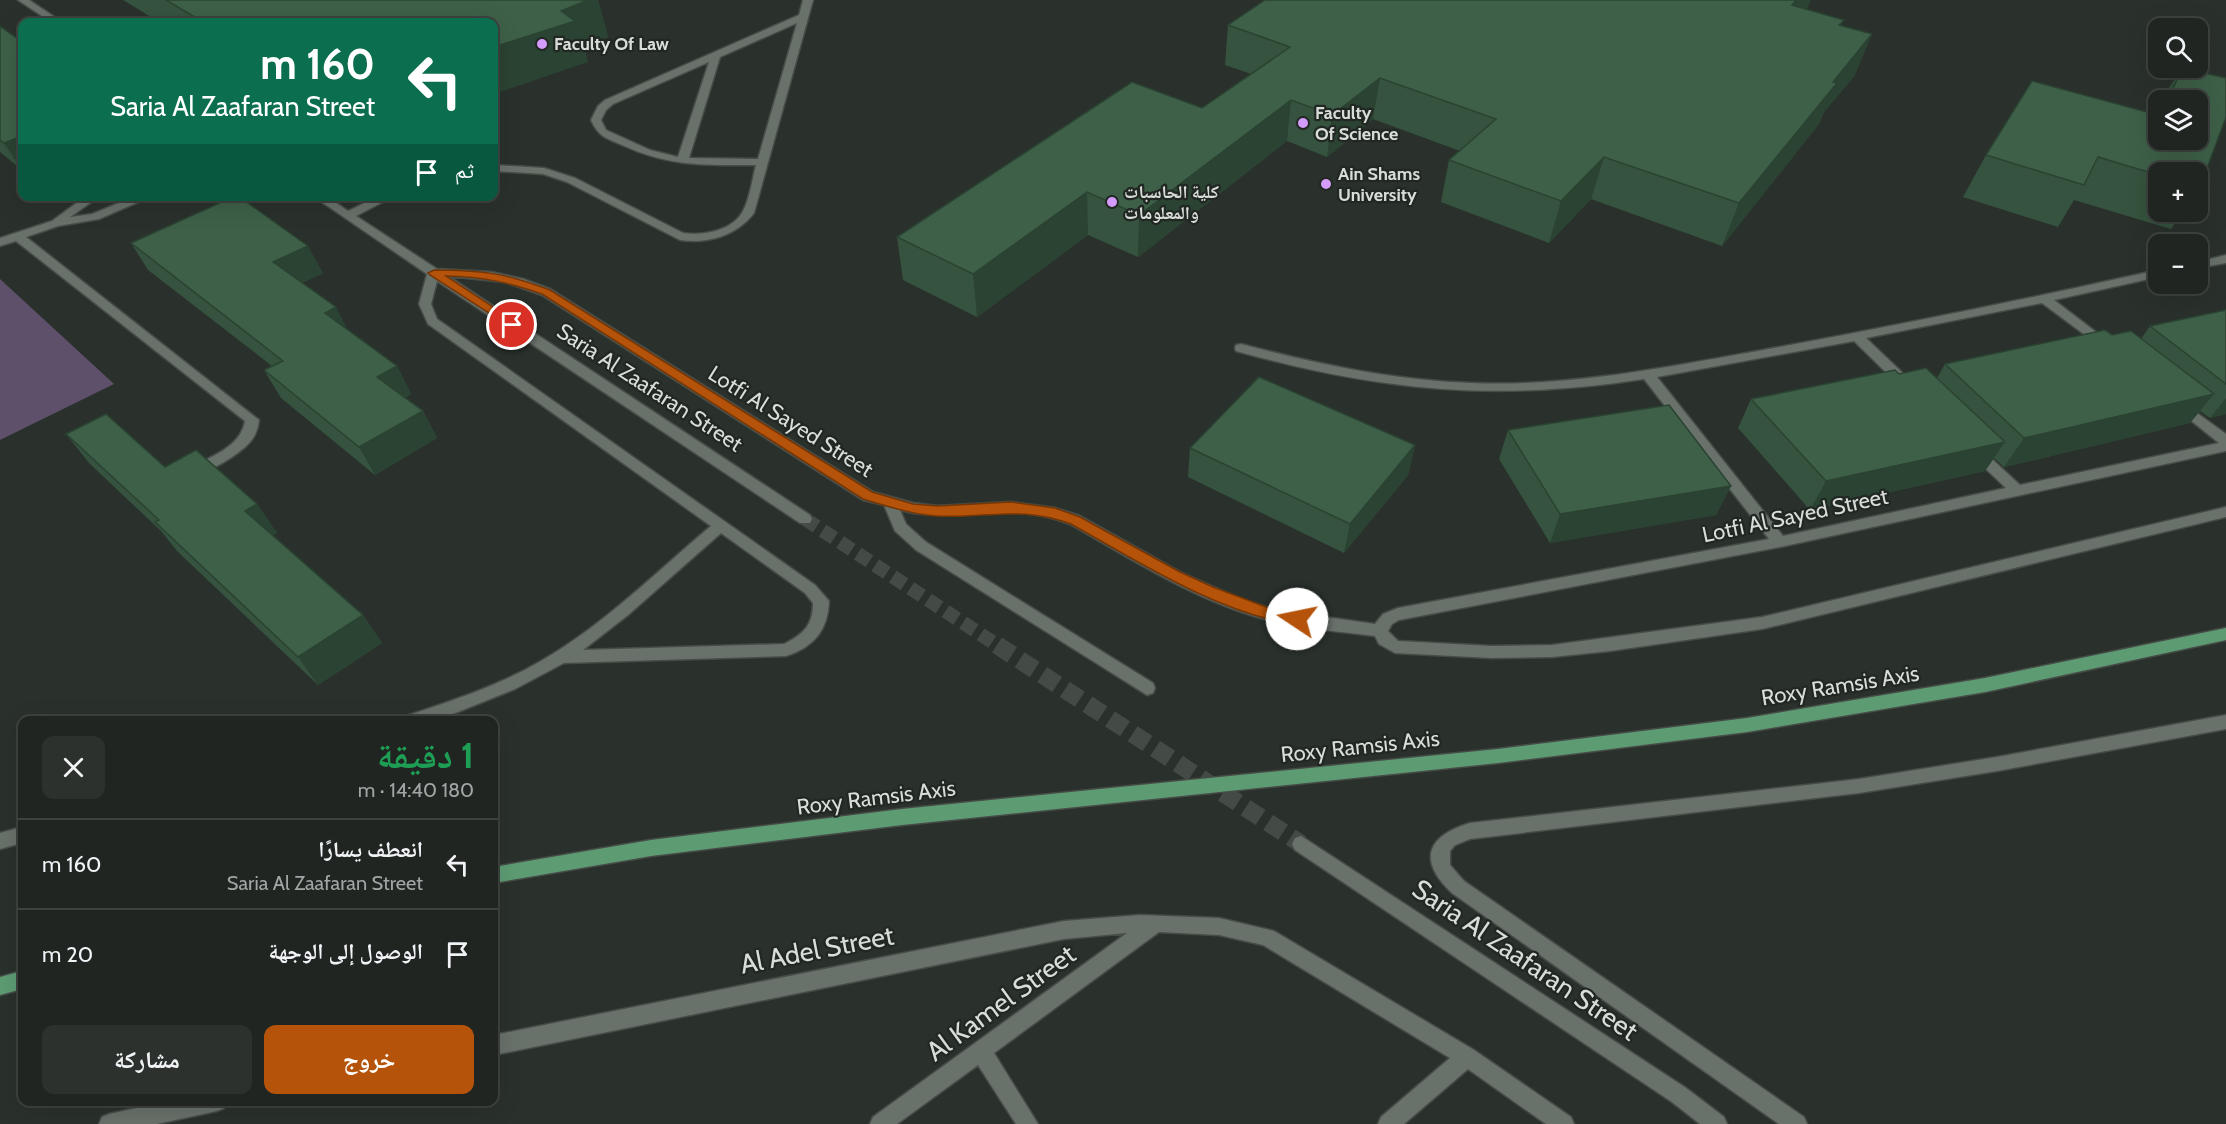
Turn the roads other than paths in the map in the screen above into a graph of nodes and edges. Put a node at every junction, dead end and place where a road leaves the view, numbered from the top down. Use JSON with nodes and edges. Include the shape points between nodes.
{"nodes":[{"id":1,"x":23,"y":0,"type":"edge"},
{"id":2,"x":808,"y":0,"type":"edge"},
{"id":3,"x":803,"y":17,"type":"junction"},
{"id":4,"x":51,"y":18,"type":"edge"},
{"id":5,"x":716,"y":55,"type":"junction"},
{"id":6,"x":682,"y":161,"type":"junction"},
{"id":7,"x":762,"y":162,"type":"junction"},
{"id":8,"x":498,"y":168,"type":"edge"},
{"id":9,"x":86,"y":201,"type":"edge"},
{"id":10,"x":135,"y":201,"type":"edge"},
{"id":11,"x":325,"y":201,"type":"edge"},
{"id":12,"x":378,"y":201,"type":"edge"},
{"id":13,"x":346,"y":216,"type":"junction"},
{"id":14,"x":56,"y":223,"type":"junction"},
{"id":15,"x":17,"y":236,"type":"junction"},
{"id":16,"x":0,"y":242,"type":"edge"},
{"id":17,"x":2225,"y":261,"type":"edge"},
{"id":18,"x":2208,"y":264,"type":"edge"},
{"id":19,"x":434,"y":273,"type":"junction"},
{"id":20,"x":2148,"y":276,"type":"edge"},
{"id":21,"x":2045,"y":299,"type":"junction"},
{"id":22,"x":1857,"y":336,"type":"junction"},
{"id":23,"x":1241,"y":348,"type":"dead end"},
{"id":24,"x":2117,"y":356,"type":"edge"},
{"id":25,"x":1648,"y":375,"type":"junction"},
{"id":26,"x":1916,"y":393,"type":"edge"},
{"id":27,"x":2172,"y":398,"type":"edge"},
{"id":28,"x":2226,"y":441,"type":"edge"},
{"id":29,"x":1966,"y":442,"type":"edge"},
{"id":30,"x":2226,"y":446,"type":"edge"},
{"id":31,"x":194,"y":471,"type":"edge"},
{"id":32,"x":2017,"y":491,"type":"junction"},
{"id":33,"x":890,"y":503,"type":"junction"},
{"id":34,"x":2226,"y":512,"type":"edge"},
{"id":35,"x":805,"y":519,"type":"tunnel mouth"},
{"id":36,"x":720,"y":526,"type":"junction"},
{"id":37,"x":1780,"y":542,"type":"junction"},
{"id":38,"x":1380,"y":631,"type":"junction"},
{"id":39,"x":2226,"y":634,"type":"edge"},
{"id":40,"x":561,"y":657,"type":"junction"},
{"id":41,"x":1147,"y":688,"type":"dead end"},
{"id":42,"x":426,"y":716,"type":"edge"},
{"id":43,"x":2226,"y":722,"type":"edge"},
{"id":44,"x":18,"y":836,"type":"edge"},
{"id":45,"x":0,"y":841,"type":"edge"},
{"id":46,"x":1301,"y":844,"type":"tunnel mouth"},
{"id":47,"x":498,"y":874,"type":"edge"},
{"id":48,"x":1154,"y":925,"type":"junction"},
{"id":49,"x":18,"y":981,"type":"edge"},
{"id":50,"x":0,"y":986,"type":"edge"},
{"id":51,"x":498,"y":1044,"type":"edge"},
{"id":52,"x":981,"y":1051,"type":"junction"},
{"id":53,"x":1467,"y":1058,"type":"junction"},
{"id":54,"x":194,"y":1106,"type":"edge"},
{"id":55,"x":109,"y":1124,"type":"edge"},
{"id":56,"x":880,"y":1124,"type":"edge"},
{"id":57,"x":1028,"y":1124,"type":"edge"},
{"id":58,"x":1388,"y":1124,"type":"edge"},
{"id":59,"x":1564,"y":1124,"type":"edge"},
{"id":60,"x":1717,"y":1124,"type":"edge"},
{"id":61,"x":1797,"y":1124,"type":"edge"}],
"edges":[{"from":1,"to":4,"type":"street"},
{"from":2,"to":3,"type":"street"},
{"from":3,"to":5,"type":"street"},
{"from":3,"to":7,"type":"street"},
{"from":5,"to":6,"type":"street"},
{"from":5,"to":6,"type":"street","via":[[609,102],[596,120],[602,132],[646,152]]},
{"from":6,"to":7,"type":"street"},
{"from":7,"to":8,"type":"street","via":[[743,220],[722,233],[692,238],[680,236],[571,180],[544,171]]},
{"from":9,"to":14,"type":"street"},
{"from":10,"to":14,"type":"street","via":[[95,217]]},
{"from":11,"to":13,"type":"street","name":"Saria Al Zaafaran Street"},
{"from":12,"to":13,"type":"street"},
{"from":13,"to":19,"type":"street","name":"Saria Al Zaafaran Street"},
{"from":14,"to":15,"type":"street"},
{"from":15,"to":16,"type":"street"},
{"from":15,"to":31,"type":"street","via":[[252,420],[247,439]]},
{"from":17,"to":18,"type":"street"},
{"from":19,"to":33,"type":"street","name":"Lotfi Al Sayed Street","via":[[480,274],[546,292],[849,486]]},
{"from":19,"to":35,"type":"street","name":"Saria Al Zaafaran Street"},
{"from":19,"to":36,"type":"street","via":[[425,304],[432,321]]},
{"from":20,"to":21,"type":"street"},
{"from":21,"to":22,"type":"street"},
{"from":21,"to":24,"type":"street"},
{"from":22,"to":25,"type":"street"},
{"from":22,"to":26,"type":"street"},
{"from":23,"to":25,"type":"street","via":[[1339,374],[1444,387],[1550,386]]},
{"from":25,"to":37,"type":"street"},
{"from":27,"to":28,"type":"street"},
{"from":29,"to":32,"type":"street"},
{"from":30,"to":32,"type":"street","name":"Lotfi Al Sayed Street"},
{"from":32,"to":37,"type":"street","name":"Lotfi Al Sayed Street"},
{"from":33,"to":38,"type":"street","name":"Lotfi Al Sayed Street","via":[[938,511],[1011,507],[1055,513],[1240,605],[1276,616]]},
{"from":33,"to":41,"type":"street","via":[[900,527],[921,546]]},
{"from":34,"to":38,"type":"street","name":"Lotfi Al Sayed Street","via":[[1762,623],[1687,635],[1552,651],[1492,652],[1395,647]]},
{"from":36,"to":40,"type":"street"},
{"from":36,"to":40,"type":"street","via":[[810,588],[821,601],[822,618],[817,630],[804,642],[786,651]]},
{"from":37,"to":38,"type":"street","name":"Lotfi Al Sayed Street","via":[[1398,614],[1388,617]]},
{"from":39,"to":47,"type":"main road","name":"Roxy Ramsis Axis","via":[[1985,685],[1747,725],[1498,756],[902,817],[651,848]]},
{"from":40,"to":42,"type":"street","via":[[496,690]]},
{"from":43,"to":61,"type":"street","via":[[1997,765],[1882,782],[1470,831],[1448,838],[1441,846],[1441,867],[1458,887]]},
{"from":44,"to":45,"type":"street"},
{"from":46,"to":60,"type":"street","name":"Saria Al Zaafaran Street"},
{"from":48,"to":51,"type":"street","name":"Al Adel Street","via":[[1056,931]]},
{"from":48,"to":52,"type":"street","name":"Al Kamel Street"},
{"from":48,"to":53,"type":"street","via":[[1227,927],[1267,938]]},
{"from":49,"to":50,"type":"main road"},
{"from":52,"to":56,"type":"street","name":"Al Kamel Street"},
{"from":52,"to":57,"type":"street"},
{"from":53,"to":58,"type":"street"},
{"from":53,"to":59,"type":"street"},
{"from":54,"to":55,"type":"street"}]}
